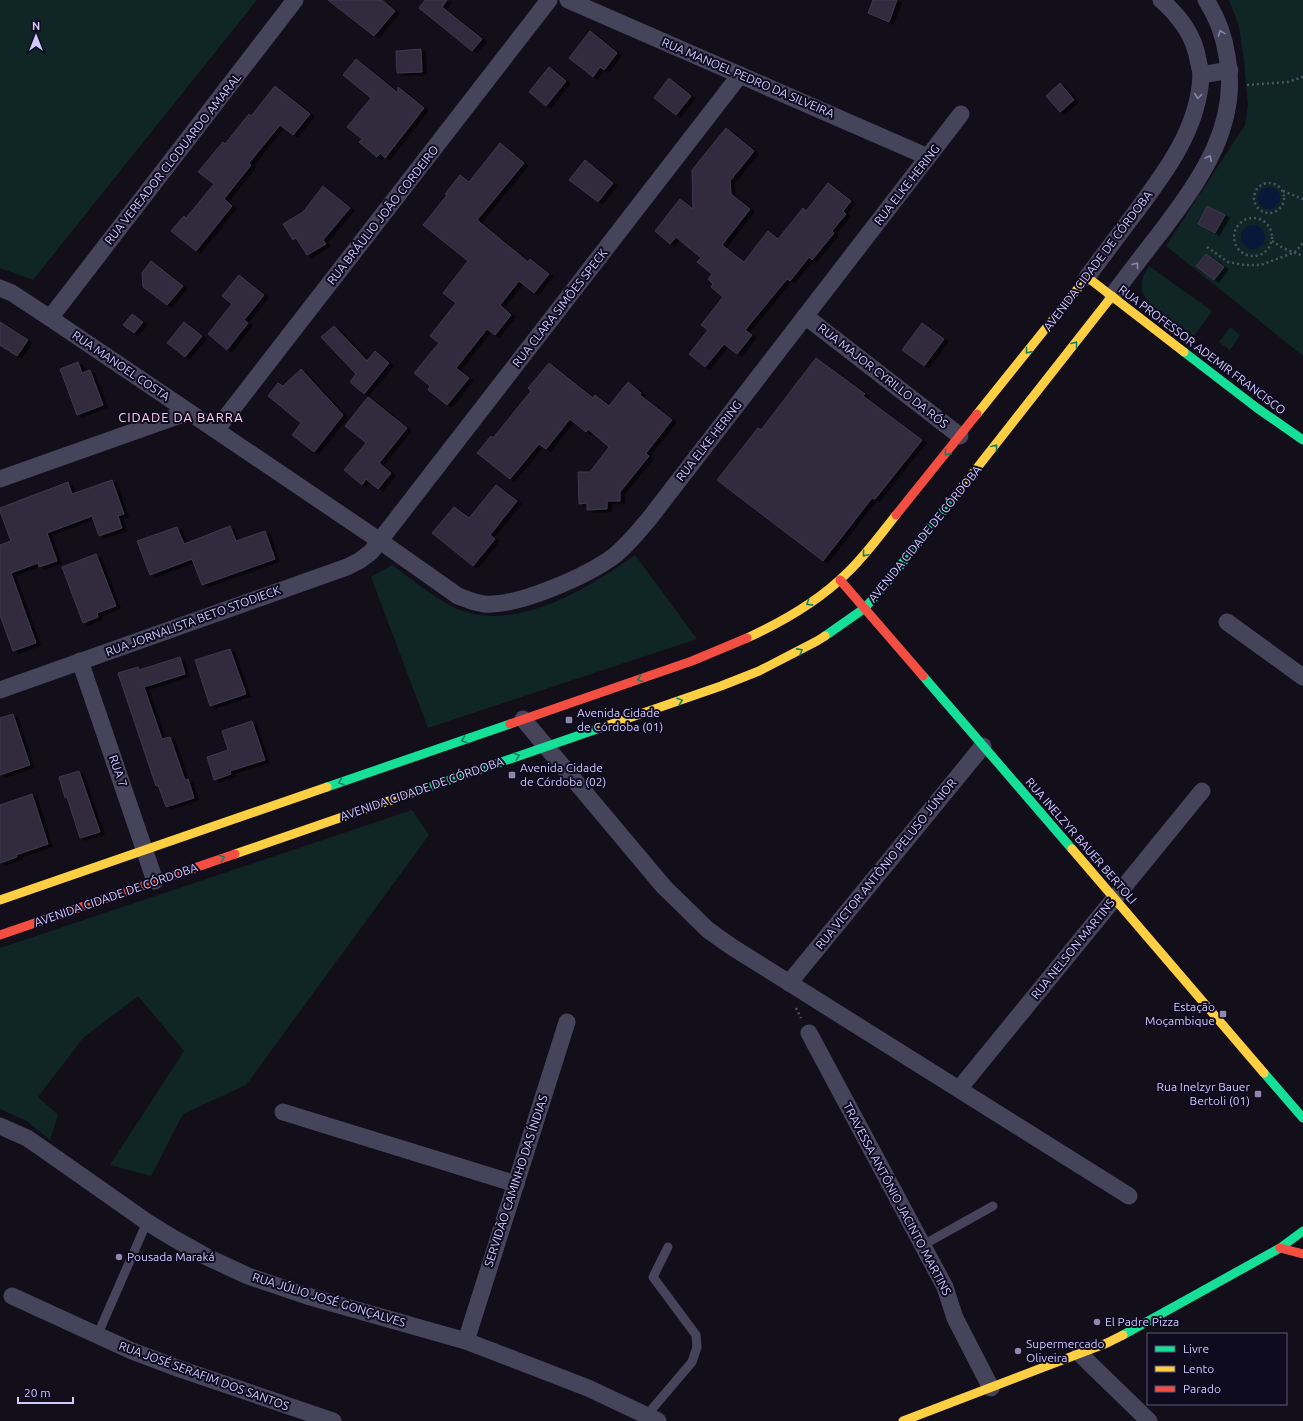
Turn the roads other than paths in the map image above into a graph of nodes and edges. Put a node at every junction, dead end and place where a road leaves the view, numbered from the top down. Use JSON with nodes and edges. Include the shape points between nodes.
{"nodes":[{"id":1,"x":295,"y":0,"type":"edge"},
{"id":2,"x":549,"y":0,"type":"edge"},
{"id":3,"x":568,"y":0,"type":"edge"},
{"id":4,"x":1161,"y":0,"type":"edge"},
{"id":5,"x":1206,"y":0,"type":"edge"},
{"id":6,"x":740,"y":74,"type":"junction"},
{"id":7,"x":1201,"y":74,"type":"junction"},
{"id":8,"x":1230,"y":77,"type":"junction"},
{"id":9,"x":961,"y":114,"type":"dead end"},
{"id":10,"x":928,"y":157,"type":"junction"},
{"id":11,"x":1087,"y":277,"type":"junction"},
{"id":12,"x":0,"y":288,"type":"edge"},
{"id":13,"x":1112,"y":296,"type":"junction"},
{"id":14,"x":805,"y":316,"type":"junction"},
{"id":15,"x":50,"y":318,"type":"junction"},
{"id":16,"x":190,"y":412,"type":"junction"},
{"id":17,"x":216,"y":430,"type":"junction"},
{"id":18,"x":960,"y":436,"type":"junction"},
{"id":19,"x":1303,"y":440,"type":"edge"},
{"id":20,"x":0,"y":479,"type":"edge"},
{"id":21,"x":380,"y":541,"type":"junction"},
{"id":22,"x":840,"y":580,"type":"junction"},
{"id":23,"x":865,"y":608,"type":"junction"},
{"id":24,"x":1227,"y":622,"type":"dead end"},
{"id":25,"x":80,"y":662,"type":"junction"},
{"id":26,"x":1303,"y":676,"type":"edge"},
{"id":27,"x":0,"y":690,"type":"edge"},
{"id":28,"x":523,"y":719,"type":"junction"},
{"id":29,"x":545,"y":746,"type":"junction"},
{"id":30,"x":983,"y":746,"type":"junction"},
{"id":31,"x":1202,"y":791,"type":"dead end"},
{"id":32,"x":145,"y":850,"type":"junction"},
{"id":33,"x":155,"y":881,"type":"junction"},
{"id":34,"x":1114,"y":899,"type":"junction"},
{"id":35,"x":0,"y":900,"type":"edge"},
{"id":36,"x":0,"y":935,"type":"edge"},
{"id":37,"x":788,"y":983,"type":"junction"},
{"id":38,"x":567,"y":1022,"type":"dead end"},
{"id":39,"x":809,"y":1033,"type":"dead end"},
{"id":40,"x":959,"y":1089,"type":"junction"},
{"id":41,"x":283,"y":1112,"type":"dead end"},
{"id":42,"x":1303,"y":1118,"type":"edge"},
{"id":43,"x":0,"y":1126,"type":"edge"},
{"id":44,"x":516,"y":1184,"type":"junction"},
{"id":45,"x":1129,"y":1196,"type":"dead end"},
{"id":46,"x":993,"y":1206,"type":"dead end"},
{"id":47,"x":147,"y":1222,"type":"junction"},
{"id":48,"x":1303,"y":1231,"type":"edge"},
{"id":49,"x":923,"y":1245,"type":"junction"},
{"id":50,"x":668,"y":1247,"type":"dead end"},
{"id":51,"x":1280,"y":1248,"type":"junction"},
{"id":52,"x":1303,"y":1254,"type":"edge"},
{"id":53,"x":12,"y":1296,"type":"dead end"},
{"id":54,"x":97,"y":1336,"type":"junction"},
{"id":55,"x":466,"y":1341,"type":"junction"},
{"id":56,"x":1080,"y":1354,"type":"junction"},
{"id":57,"x":991,"y":1388,"type":"junction"},
{"id":58,"x":652,"y":1418,"type":"edge"},
{"id":59,"x":333,"y":1421,"type":"edge"},
{"id":60,"x":903,"y":1421,"type":"edge"},
{"id":61,"x":1149,"y":1421,"type":"edge"}],
"edges":[{"from":1,"to":15,"type":"street","name":"RUA VEREADOR CLODUARDO AMARAL"},
{"from":2,"to":17,"type":"street","name":"RUA BRÁULIO JOÃO CORDEIRO"},
{"from":3,"to":6,"type":"street","name":"RUA MANOEL PEDRO DA SILVEIRA"},
{"from":4,"to":7,"type":"street","name":"AVENIDA CIDADE DE CÓRDOBA","via":[[1185,25],[1196,47]]},
{"from":8,"to":5,"type":"street","name":"AVENIDA CIDADE DE CÓRDOBA","one_way":true,"via":[[1225,43],[1214,13]]},
{"from":6,"to":10,"type":"street","name":"RUA MANOEL PEDRO DA SILVEIRA"},
{"from":6,"to":21,"type":"street","name":"RUA CLARA SIMÕES SPECK"},
{"from":7,"to":8,"type":"street"},
{"from":7,"to":11,"type":"street","name":"AVENIDA CIDADE DE CÓRDOBA","one_way":true,"via":[[1197,102],[1176,155]]},
{"from":13,"to":8,"type":"street","name":"AVENIDA CIDADE DE CÓRDOBA","one_way":true,"via":[[1186,198],[1203,171],[1218,140],[1228,108]]},
{"from":9,"to":10,"type":"street","name":"RUA ELKE HERING"},
{"from":10,"to":14,"type":"street","name":"RUA ELKE HERING"},
{"from":11,"to":13,"type":"street","name":"RUA PROFESSOR ADEMIR FRANCISCO"},
{"from":11,"to":18,"type":"street","name":"AVENIDA CIDADE DE CÓRDOBA","one_way":true},
{"from":12,"to":15,"type":"street","name":"RUA MANOEL COSTA"},
{"from":13,"to":19,"type":"street","name":"RUA PROFESSOR ADEMIR FRANCISCO","via":[[1257,408]]},
{"from":23,"to":13,"type":"street","name":"AVENIDA CIDADE DE CÓRDOBA","one_way":true,"via":[[912,552]]},
{"from":14,"to":18,"type":"street","name":"RUA MAJOR CYRILLO DA RÓS"},
{"from":14,"to":21,"type":"street","name":"RUA ELKE HERING","via":[[649,519],[615,556],[593,570],[527,597],[503,603],[484,604],[458,596]]},
{"from":15,"to":16,"type":"street","name":"RUA MANOEL COSTA"},
{"from":16,"to":17,"type":"street","name":"RUA MANOEL COSTA"},
{"from":16,"to":20,"type":"street"},
{"from":17,"to":21,"type":"street","name":"RUA MANOEL COSTA"},
{"from":18,"to":22,"type":"street","name":"AVENIDA CIDADE DE CÓRDOBA","one_way":true,"via":[[885,530]]},
{"from":21,"to":25,"type":"street","name":"RUA JORNALISTA BETO STODIECK","via":[[359,561],[347,567]]},
{"from":22,"to":23,"type":"street","name":"RUA INELZYR BAUER BERTOLI"},
{"from":22,"to":28,"type":"street","name":"AVENIDA CIDADE DE CÓRDOBA","one_way":true,"via":[[793,614],[728,647]]},
{"from":29,"to":23,"type":"street","name":"AVENIDA CIDADE DE CÓRDOBA","one_way":true,"via":[[760,671],[817,641]]},
{"from":23,"to":30,"type":"street","name":"RUA INELZYR BAUER BERTOLI"},
{"from":24,"to":26,"type":"street"},
{"from":25,"to":27,"type":"street","name":"RUA JORNALISTA BETO STODIECK"},
{"from":25,"to":32,"type":"street","name":"RUA 7"},
{"from":28,"to":29,"type":"street"},
{"from":28,"to":32,"type":"street","name":"AVENIDA CIDADE DE CÓRDOBA","one_way":true},
{"from":33,"to":29,"type":"street","name":"AVENIDA CIDADE DE CÓRDOBA","one_way":true},
{"from":29,"to":37,"type":"street","via":[[685,909],[732,948]]},
{"from":30,"to":34,"type":"street","name":"RUA INELZYR BAUER BERTOLI"},
{"from":30,"to":37,"type":"street","name":"RUA VICTOR ANTÔNIO PELUSO JÚNIOR"},
{"from":31,"to":34,"type":"street","name":"RUA NELSON MARTINS"},
{"from":32,"to":33,"type":"street","name":"RUA 7"},
{"from":32,"to":35,"type":"street","name":"AVENIDA CIDADE DE CÓRDOBA"},
{"from":33,"to":36,"type":"street","name":"AVENIDA CIDADE DE CÓRDOBA"},
{"from":34,"to":40,"type":"street","name":"RUA NELSON MARTINS"},
{"from":34,"to":42,"type":"street","name":"RUA INELZYR BAUER BERTOLI"},
{"from":37,"to":40,"type":"street"},
{"from":38,"to":44,"type":"street","name":"SERVIDÃO CAMINHO DAS ÍNDIAS"},
{"from":39,"to":49,"type":"street","name":"TRAVESSA ANTÔNIO JACINTO MARTINS"},
{"from":40,"to":45,"type":"street"},
{"from":41,"to":44,"type":"street"},
{"from":43,"to":47,"type":"street","name":"RUA JÚLIO JOSÉ GONÇALVES","via":[[27,1138]]},
{"from":44,"to":55,"type":"street","name":"SERVIDÃO CAMINHO DAS ÍNDIAS"},
{"from":46,"to":49,"type":"lane"},
{"from":47,"to":54,"type":"lane"},
{"from":47,"to":55,"type":"street","name":"RUA JÚLIO JOSÉ GONÇALVES","via":[[207,1257],[255,1278],[307,1296]]},
{"from":48,"to":51,"type":"street"},
{"from":49,"to":57,"type":"street","name":"TRAVESSA ANTÔNIO JACINTO MARTINS","via":[[945,1287],[955,1318]]},
{"from":50,"to":58,"type":"lane","via":[[652,1277],[696,1335],[697,1347],[692,1362]]},
{"from":51,"to":52,"type":"street"},
{"from":51,"to":56,"type":"street","via":[[1136,1329]]},
{"from":53,"to":54,"type":"street","name":"RUA JOSÉ SERAFIM DOS SANTOS"},
{"from":54,"to":59,"type":"street","name":"RUA JOSÉ SERAFIM DOS SANTOS","via":[[169,1365]]},
{"from":55,"to":58,"type":"street","name":"RUA JÚLIO JOSÉ GONÇALVES","via":[[588,1388]]},
{"from":56,"to":57,"type":"street"},
{"from":56,"to":61,"type":"street"},
{"from":57,"to":60,"type":"street"}]}
